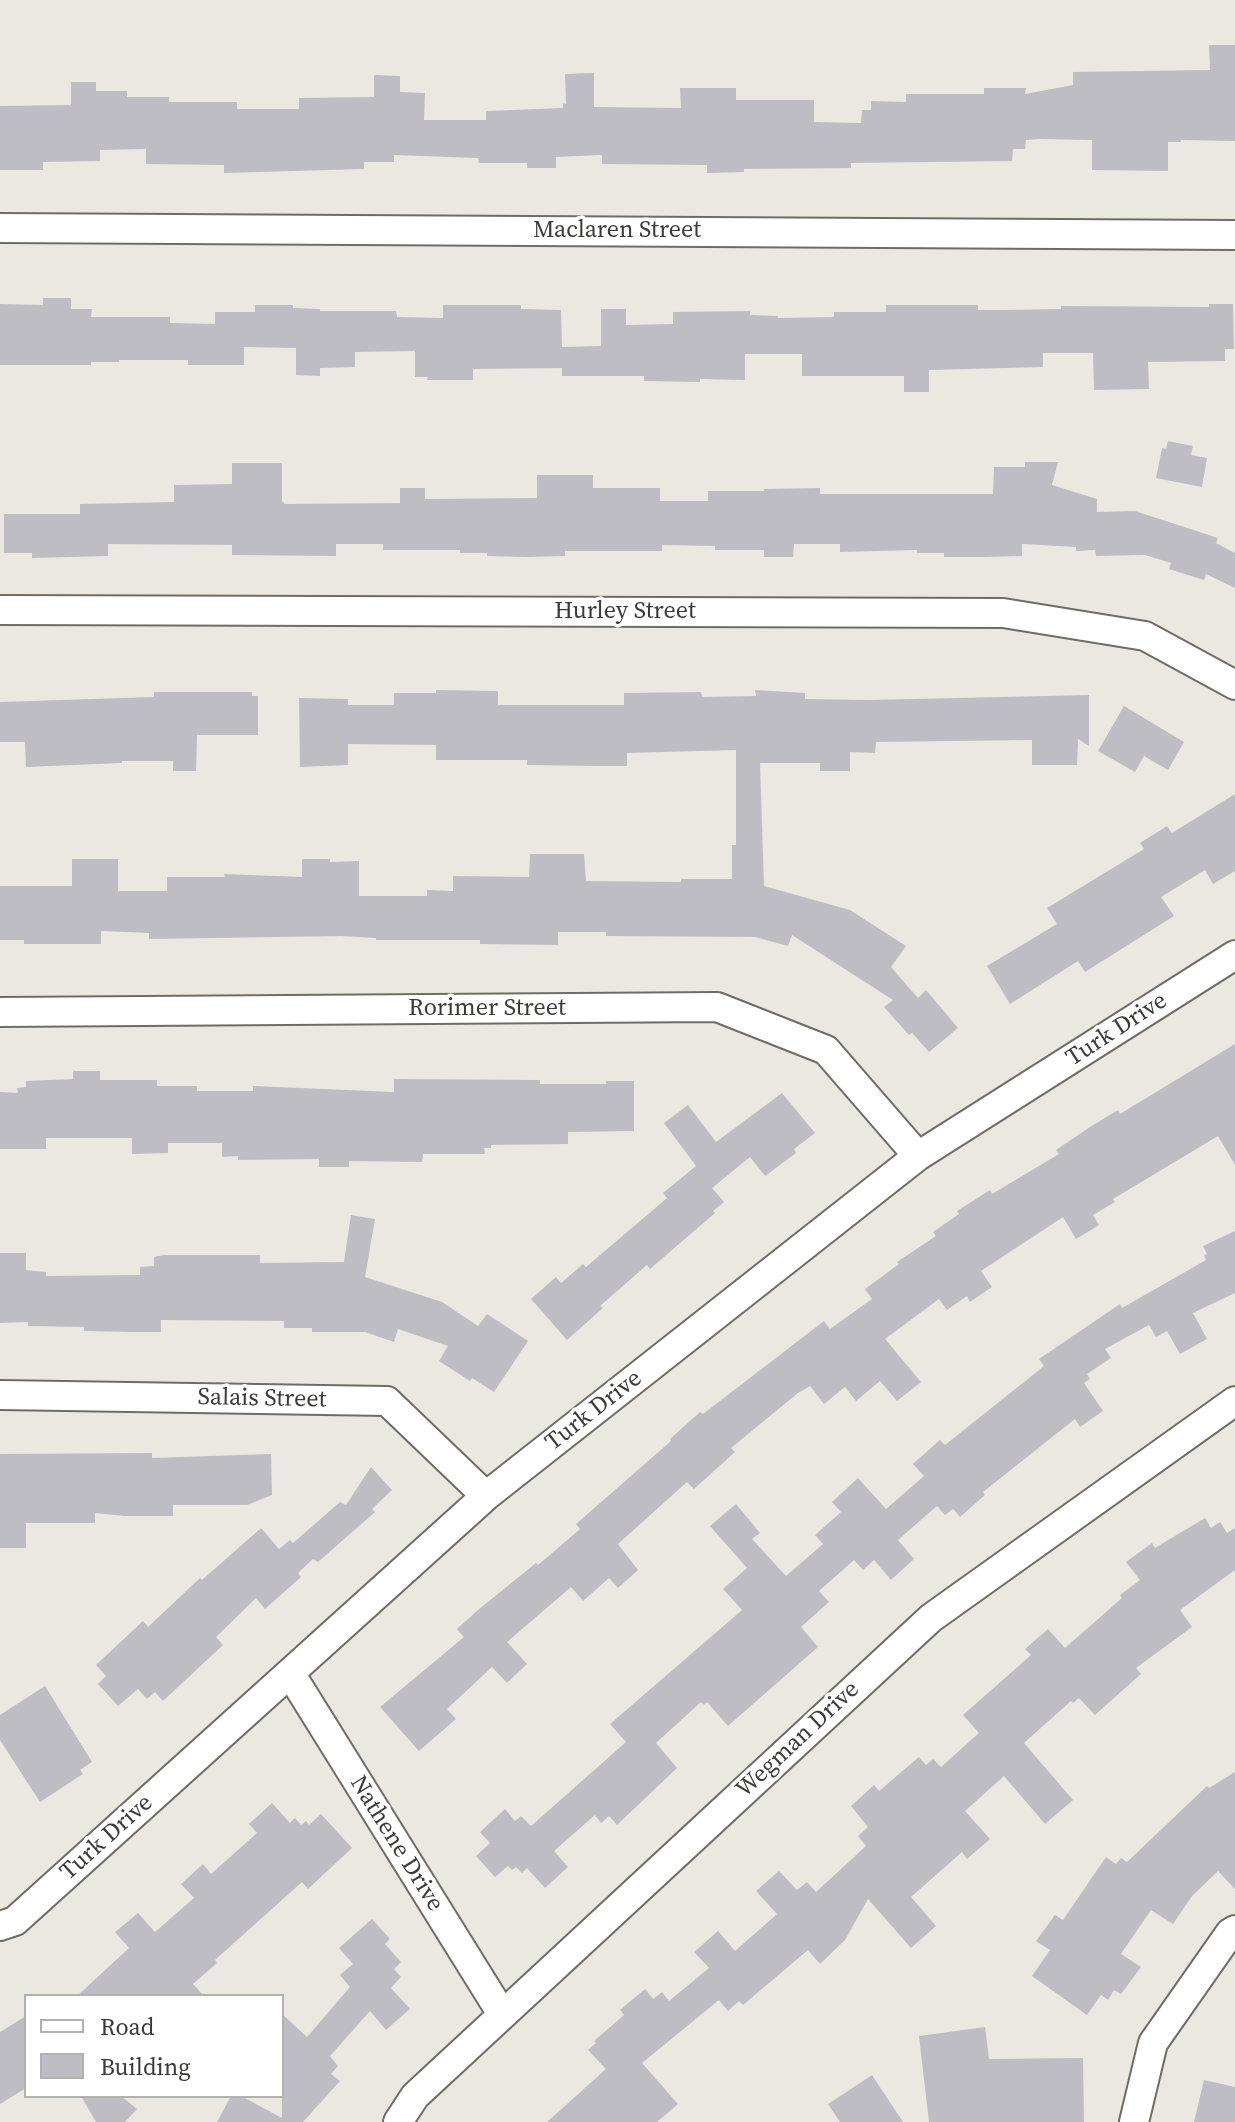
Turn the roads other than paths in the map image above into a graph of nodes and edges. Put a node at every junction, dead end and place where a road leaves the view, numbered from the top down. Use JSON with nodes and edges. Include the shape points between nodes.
{"nodes":[{"id":1,"x":0,"y":228,"type":"edge"},
{"id":2,"x":1235,"y":235,"type":"edge"},
{"id":3,"x":0,"y":610,"type":"edge"},
{"id":4,"x":1235,"y":685,"type":"edge"},
{"id":5,"x":1235,"y":955,"type":"edge"},
{"id":6,"x":0,"y":1012,"type":"edge"},
{"id":7,"x":918,"y":1156,"type":"junction"},
{"id":8,"x":0,"y":1395,"type":"edge"},
{"id":9,"x":1235,"y":1401,"type":"edge"},
{"id":10,"x":486,"y":1496,"type":"junction"},
{"id":11,"x":290,"y":1673,"type":"junction"},
{"id":12,"x":0,"y":1926,"type":"edge"},
{"id":13,"x":1235,"y":1930,"type":"edge"},
{"id":14,"x":502,"y":2014,"type":"junction"},
{"id":15,"x":398,"y":2122,"type":"edge"},
{"id":16,"x":1134,"y":2122,"type":"edge"}],
"edges":[{"from":1,"to":2,"type":"street","name":"Maclaren Street"},
{"from":3,"to":4,"type":"street","name":"Hurley Street","via":[[1003,613],[1145,636]]},
{"from":5,"to":7,"type":"street","name":"Turk Drive"},
{"from":6,"to":7,"type":"street","name":"Rorimer Street","via":[[717,1007],[826,1050]]},
{"from":7,"to":10,"type":"street","name":"Turk Drive"},
{"from":8,"to":10,"type":"street","name":"Salais Street","via":[[387,1401]]},
{"from":9,"to":14,"type":"street","name":"Wegman Drive","via":[[931,1618]]},
{"from":10,"to":11,"type":"street","name":"Turk Drive"},
{"from":11,"to":12,"type":"street","name":"Turk Drive","via":[[15,1921]]},
{"from":11,"to":14,"type":"street","name":"Nathene Drive"},
{"from":13,"to":16,"type":"street","via":[[1153,2043]]},
{"from":14,"to":15,"type":"street","name":"Wegman Drive","via":[[415,2096]]}]}
